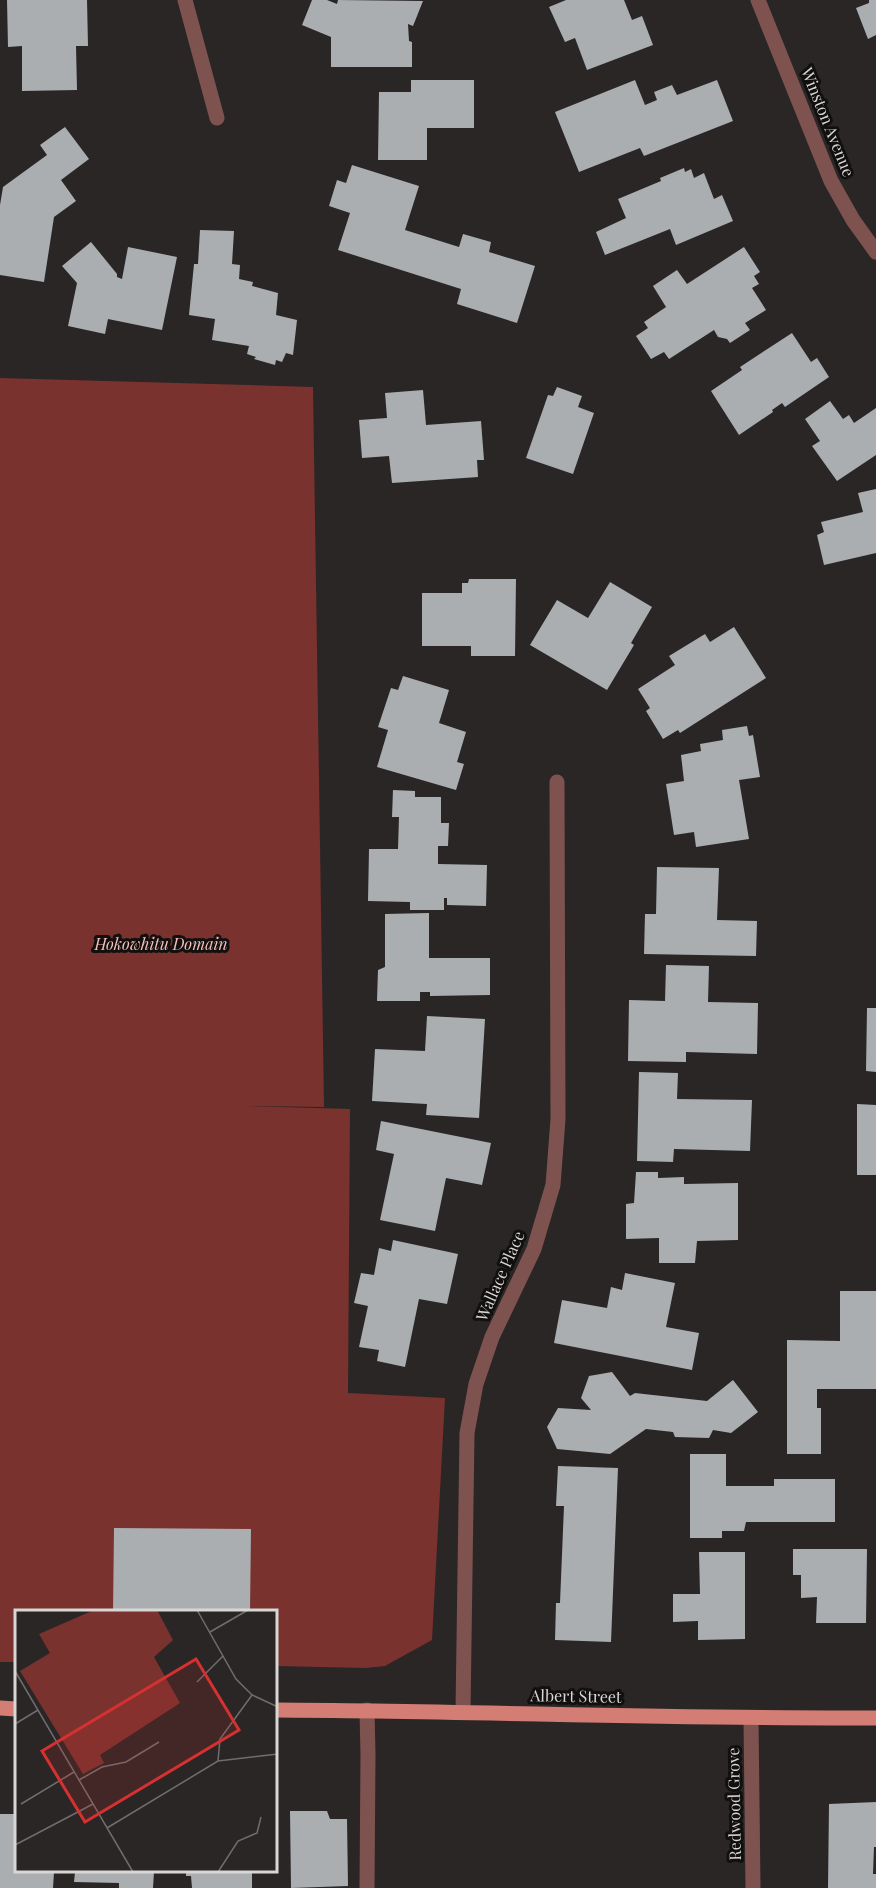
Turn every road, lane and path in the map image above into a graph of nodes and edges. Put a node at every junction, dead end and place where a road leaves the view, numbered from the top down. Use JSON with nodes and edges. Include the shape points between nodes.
{"nodes":[{"id":1,"x":185,"y":0,"type":"edge"},
{"id":2,"x":758,"y":0,"type":"edge"},
{"id":3,"x":217,"y":118,"type":"dead end"},
{"id":4,"x":876,"y":252,"type":"edge"},
{"id":5,"x":557,"y":782,"type":"dead end"},
{"id":6,"x":278,"y":1710,"type":"edge"},
{"id":7,"x":367,"y":1710,"type":"junction"},
{"id":8,"x":463,"y":1712,"type":"junction"},
{"id":9,"x":876,"y":1718,"type":"edge"},
{"id":10,"x":751,"y":1719,"type":"junction"},
{"id":11,"x":367,"y":1888,"type":"edge"},
{"id":12,"x":753,"y":1888,"type":"edge"}],
"edges":[{"from":1,"to":3,"type":"street"},
{"from":2,"to":4,"type":"street","name":"Winston Avenue","via":[[831,181]]},
{"from":5,"to":8,"type":"street","name":"Wallace Place","via":[[558,1119],[553,1185],[534,1249],[476,1384],[467,1433]]},
{"from":6,"to":7,"type":"main road","name":"Albert Street"},
{"from":7,"to":8,"type":"main road","name":"Albert Street"},
{"from":7,"to":11,"type":"street"},
{"from":8,"to":10,"type":"main road","name":"Albert Street"},
{"from":9,"to":10,"type":"main road","name":"Albert Street"},
{"from":10,"to":12,"type":"street","name":"Redwood Grove"}]}
